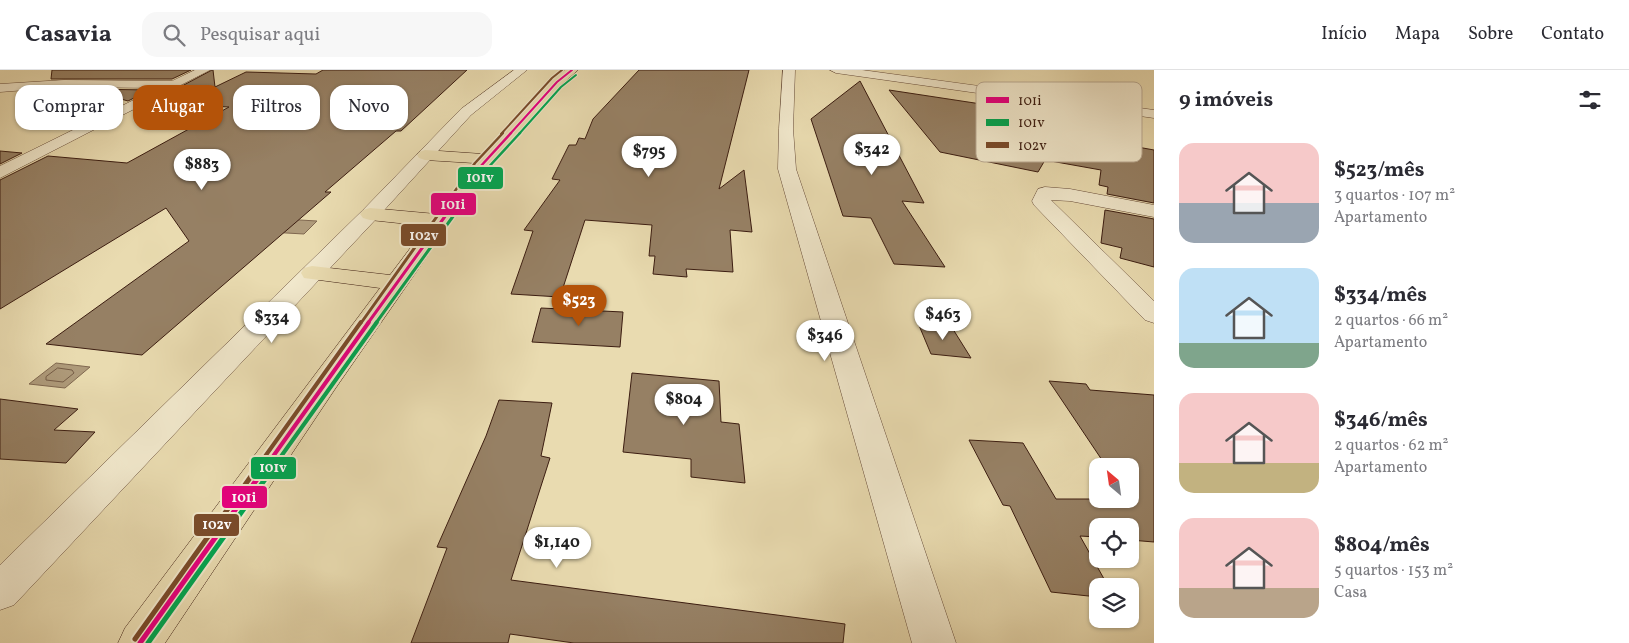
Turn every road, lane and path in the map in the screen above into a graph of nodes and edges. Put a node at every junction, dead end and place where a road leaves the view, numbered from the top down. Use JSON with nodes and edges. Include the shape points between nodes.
{"nodes":[{"id":1,"x":204,"y":70,"type":"edge"},
{"id":2,"x":521,"y":70,"type":"edge"},
{"id":3,"x":572,"y":70,"type":"edge"},
{"id":4,"x":789,"y":70,"type":"edge"},
{"id":5,"x":836,"y":70,"type":"edge"},
{"id":6,"x":38,"y":72,"type":"dead end"},
{"id":7,"x":0,"y":81,"type":"edge"},
{"id":8,"x":133,"y":85,"type":"edge"},
{"id":9,"x":176,"y":85,"type":"edge"},
{"id":10,"x":0,"y":88,"type":"edge"},
{"id":11,"x":976,"y":89,"type":"edge"},
{"id":12,"x":133,"y":106,"type":"edge"},
{"id":13,"x":425,"y":155,"type":"junction"},
{"id":14,"x":487,"y":160,"type":"junction"},
{"id":15,"x":0,"y":173,"type":"edge"},
{"id":16,"x":1154,"y":211,"type":"edge"},
{"id":17,"x":370,"y":214,"type":"junction"},
{"id":18,"x":441,"y":221,"type":"junction"},
{"id":19,"x":312,"y":273,"type":"junction"},
{"id":20,"x":396,"y":284,"type":"junction"},
{"id":21,"x":1154,"y":315,"type":"edge"},
{"id":22,"x":0,"y":592,"type":"edge"},
{"id":23,"x":140,"y":643,"type":"edge"},
{"id":24,"x":934,"y":643,"type":"edge"}],
"edges":[{"from":1,"to":9,"type":"street"},
{"from":2,"to":13,"type":"street","via":[[466,112]]},
{"from":3,"to":14,"type":"main road","via":[[557,82]]},
{"from":4,"to":24,"type":"street","via":[[787,169]]},
{"from":5,"to":11,"type":"street"},
{"from":6,"to":7,"type":"street"},
{"from":8,"to":10,"type":"street"},
{"from":12,"to":15,"type":"street"},
{"from":13,"to":14,"type":"main road"},
{"from":13,"to":17,"type":"street"},
{"from":14,"to":18,"type":"main road"},
{"from":16,"to":21,"type":"street","via":[[1070,195],[1045,193],[1041,201]]},
{"from":17,"to":18,"type":"main road"},
{"from":17,"to":19,"type":"street"},
{"from":18,"to":20,"type":"main road"},
{"from":19,"to":20,"type":"main road"},
{"from":19,"to":22,"type":"street"},
{"from":20,"to":23,"type":"main road"}]}
